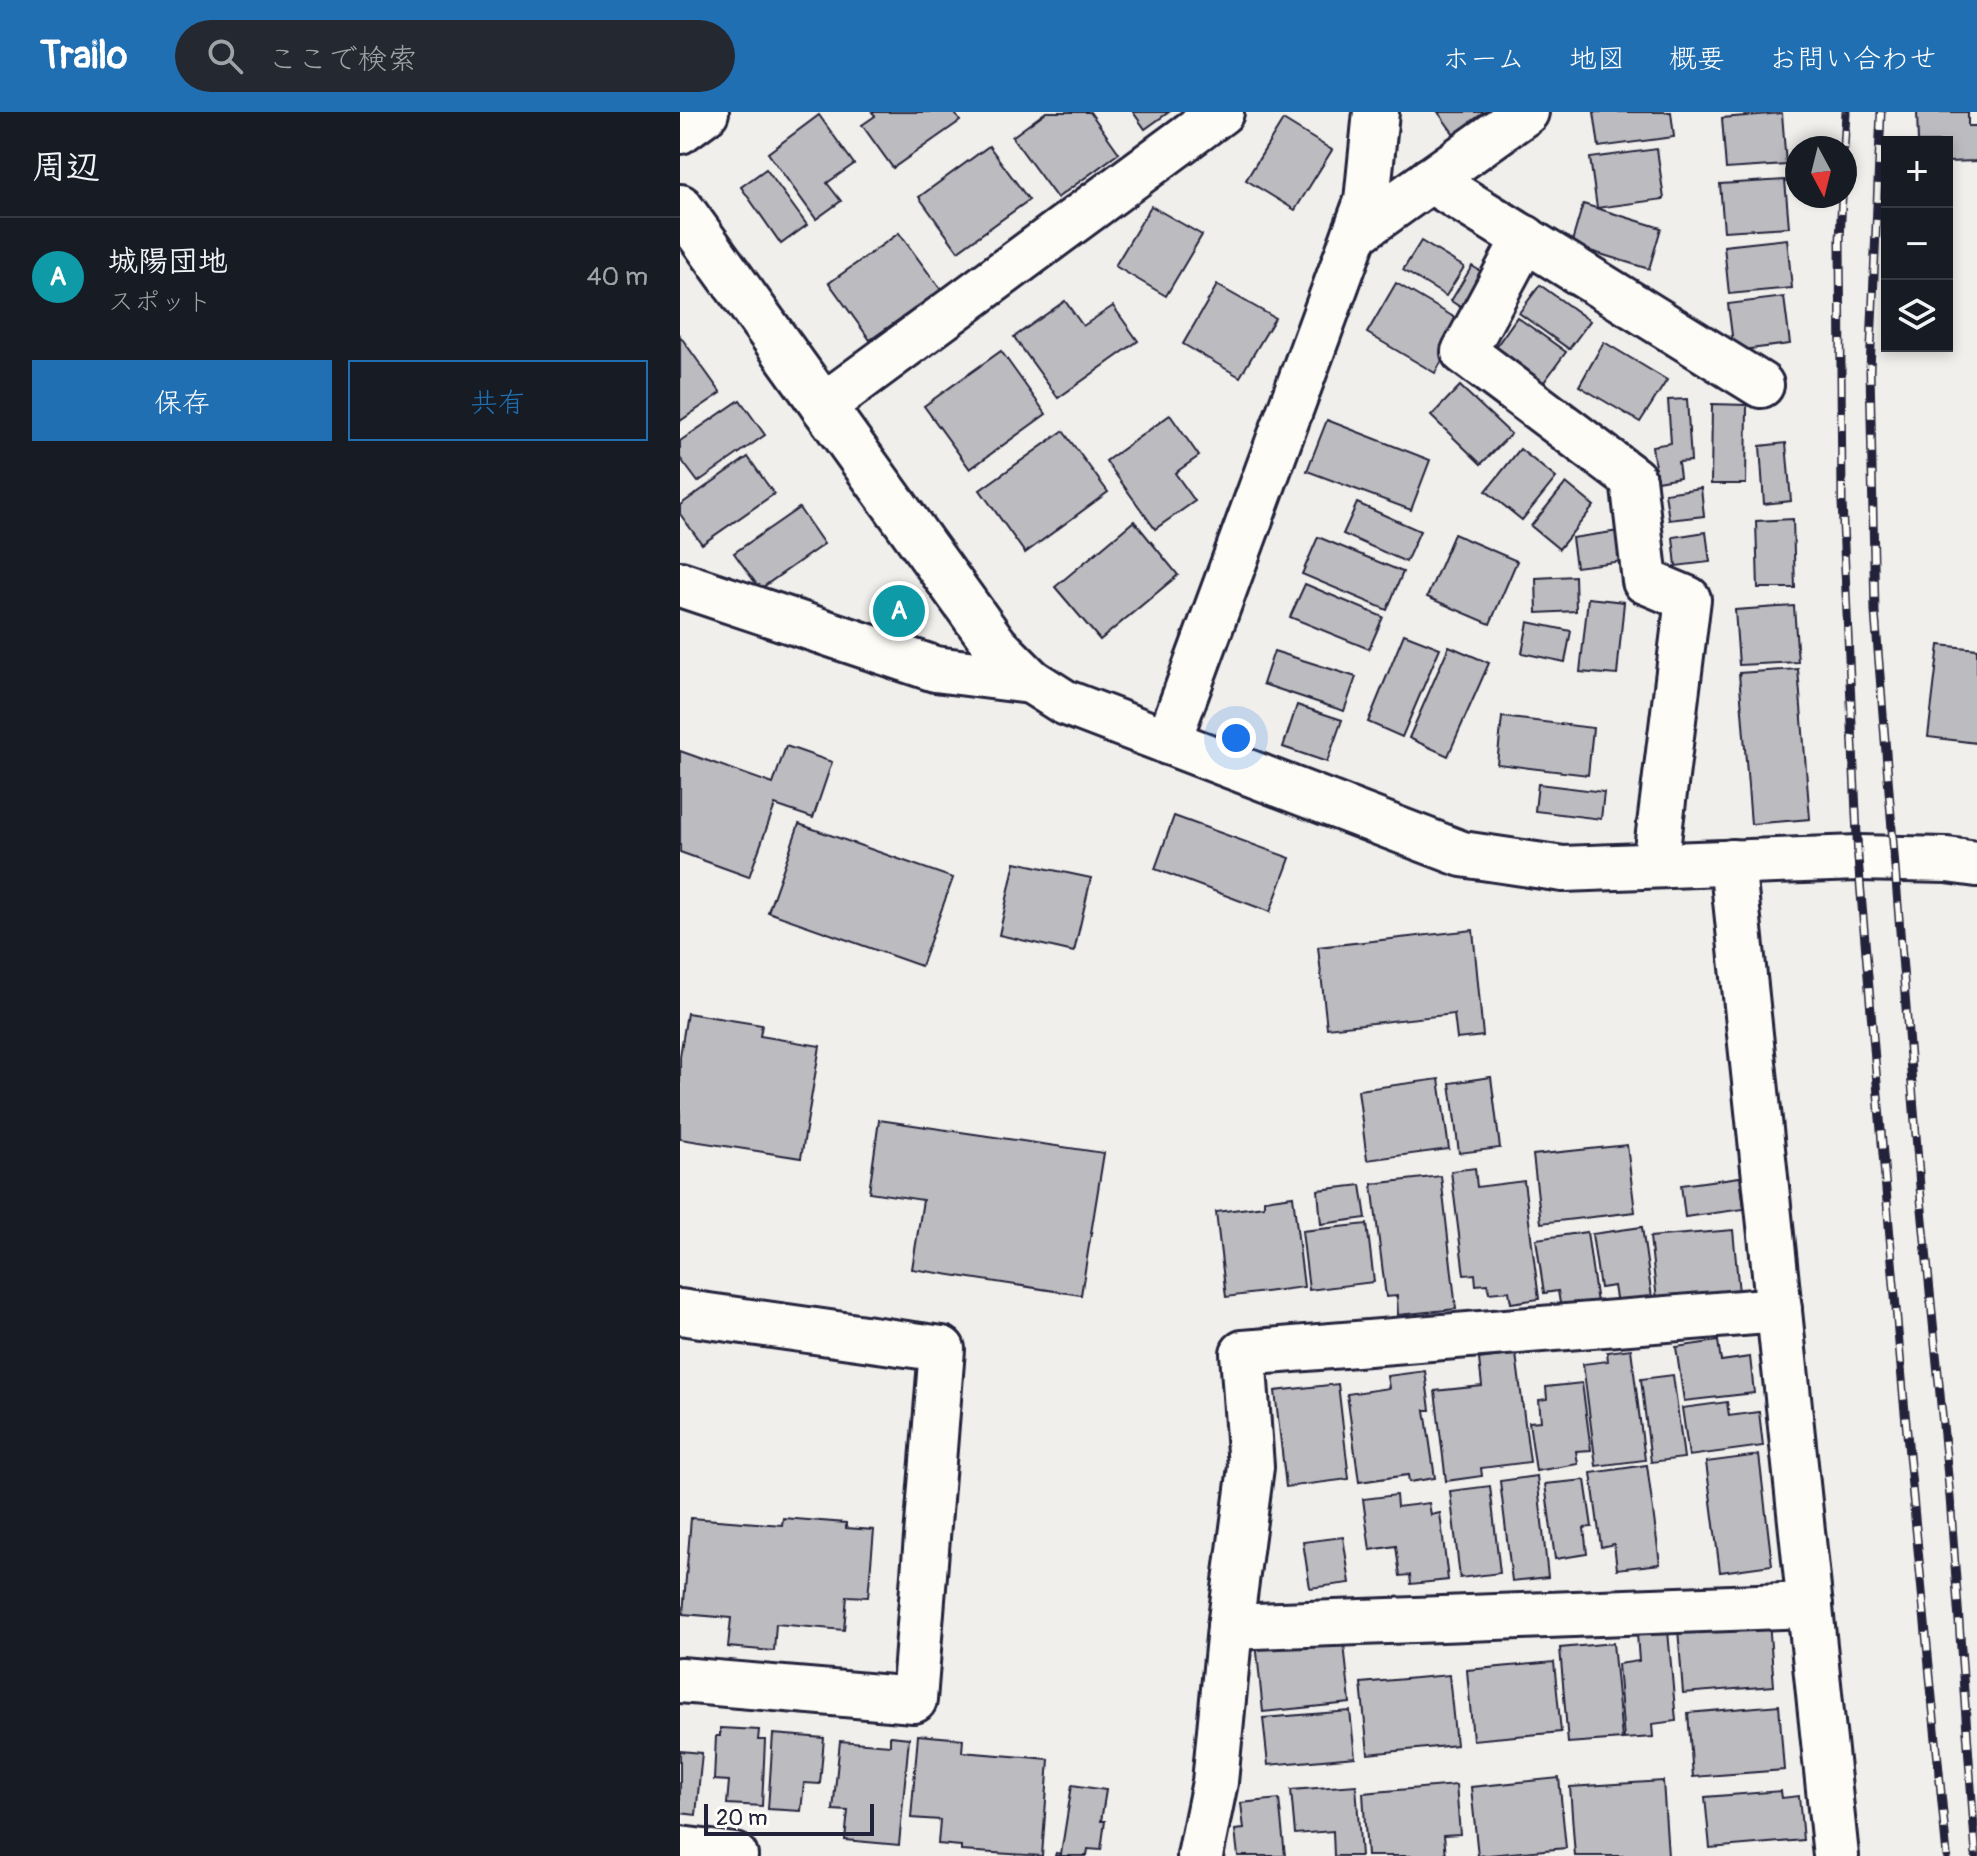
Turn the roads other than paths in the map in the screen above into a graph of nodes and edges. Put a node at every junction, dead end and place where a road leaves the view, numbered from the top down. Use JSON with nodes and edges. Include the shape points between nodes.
{"nodes":[{"id":1,"x":706,"y":112,"type":"edge"},
{"id":2,"x":1221,"y":112,"type":"edge"},
{"id":3,"x":1376,"y":112,"type":"edge"},
{"id":4,"x":1526,"y":112,"type":"edge"},
{"id":5,"x":680,"y":131,"type":"edge"},
{"id":6,"x":1430,"y":180,"type":"junction"},
{"id":7,"x":680,"y":207,"type":"edge"},
{"id":8,"x":1355,"y":234,"type":"junction"},
{"id":9,"x":1525,"y":238,"type":"junction"},
{"id":10,"x":1761,"y":385,"type":"dead end"},
{"id":11,"x":823,"y":406,"type":"junction"},
{"id":12,"x":680,"y":584,"type":"edge"},
{"id":13,"x":1031,"y":681,"type":"junction"},
{"id":14,"x":1168,"y":742,"type":"junction"},
{"id":15,"x":1732,"y":862,"type":"junction"},
{"id":16,"x":1977,"y":864,"type":"edge"},
{"id":17,"x":1655,"y":865,"type":"junction"},
{"id":18,"x":1779,"y":1310,"type":"junction"},
{"id":19,"x":680,"y":1312,"type":"edge"},
{"id":20,"x":1810,"y":1605,"type":"junction"},
{"id":21,"x":1230,"y":1627,"type":"junction"},
{"id":22,"x":680,"y":1680,"type":"edge"},
{"id":23,"x":680,"y":1849,"type":"edge"},
{"id":24,"x":735,"y":1856,"type":"edge"},
{"id":25,"x":1200,"y":1856,"type":"edge"},
{"id":26,"x":1836,"y":1856,"type":"edge"}],
"edges":[{"from":1,"to":5,"type":"street"},
{"from":2,"to":11,"type":"street"},
{"from":3,"to":8,"type":"street","via":[[1367,201]]},
{"from":4,"to":6,"type":"street"},
{"from":6,"to":8,"type":"street"},
{"from":6,"to":9,"type":"street"},
{"from":7,"to":11,"type":"street"},
{"from":8,"to":14,"type":"street"},
{"from":9,"to":10,"type":"street"},
{"from":9,"to":17,"type":"street","via":[[1464,352],[1633,479],[1645,581],[1688,599]]},
{"from":11,"to":13,"type":"street","via":[[957,596]]},
{"from":12,"to":13,"type":"street","via":[[935,669]]},
{"from":13,"to":14,"type":"street","via":[[1064,702]]},
{"from":14,"to":17,"type":"street","via":[[1462,854],[1563,869]]},
{"from":15,"to":16,"type":"street","via":[[1858,858]]},
{"from":15,"to":17,"type":"street"},
{"from":15,"to":18,"type":"street"},
{"from":18,"to":20,"type":"street"},
{"from":18,"to":21,"type":"street","via":[[1243,1353],[1251,1467]]},
{"from":19,"to":22,"type":"street","via":[[942,1349],[914,1700]]},
{"from":20,"to":21,"type":"street"},
{"from":20,"to":26,"type":"street"},
{"from":21,"to":25,"type":"street","via":[[1215,1782]]},
{"from":23,"to":24,"type":"street"}]}
